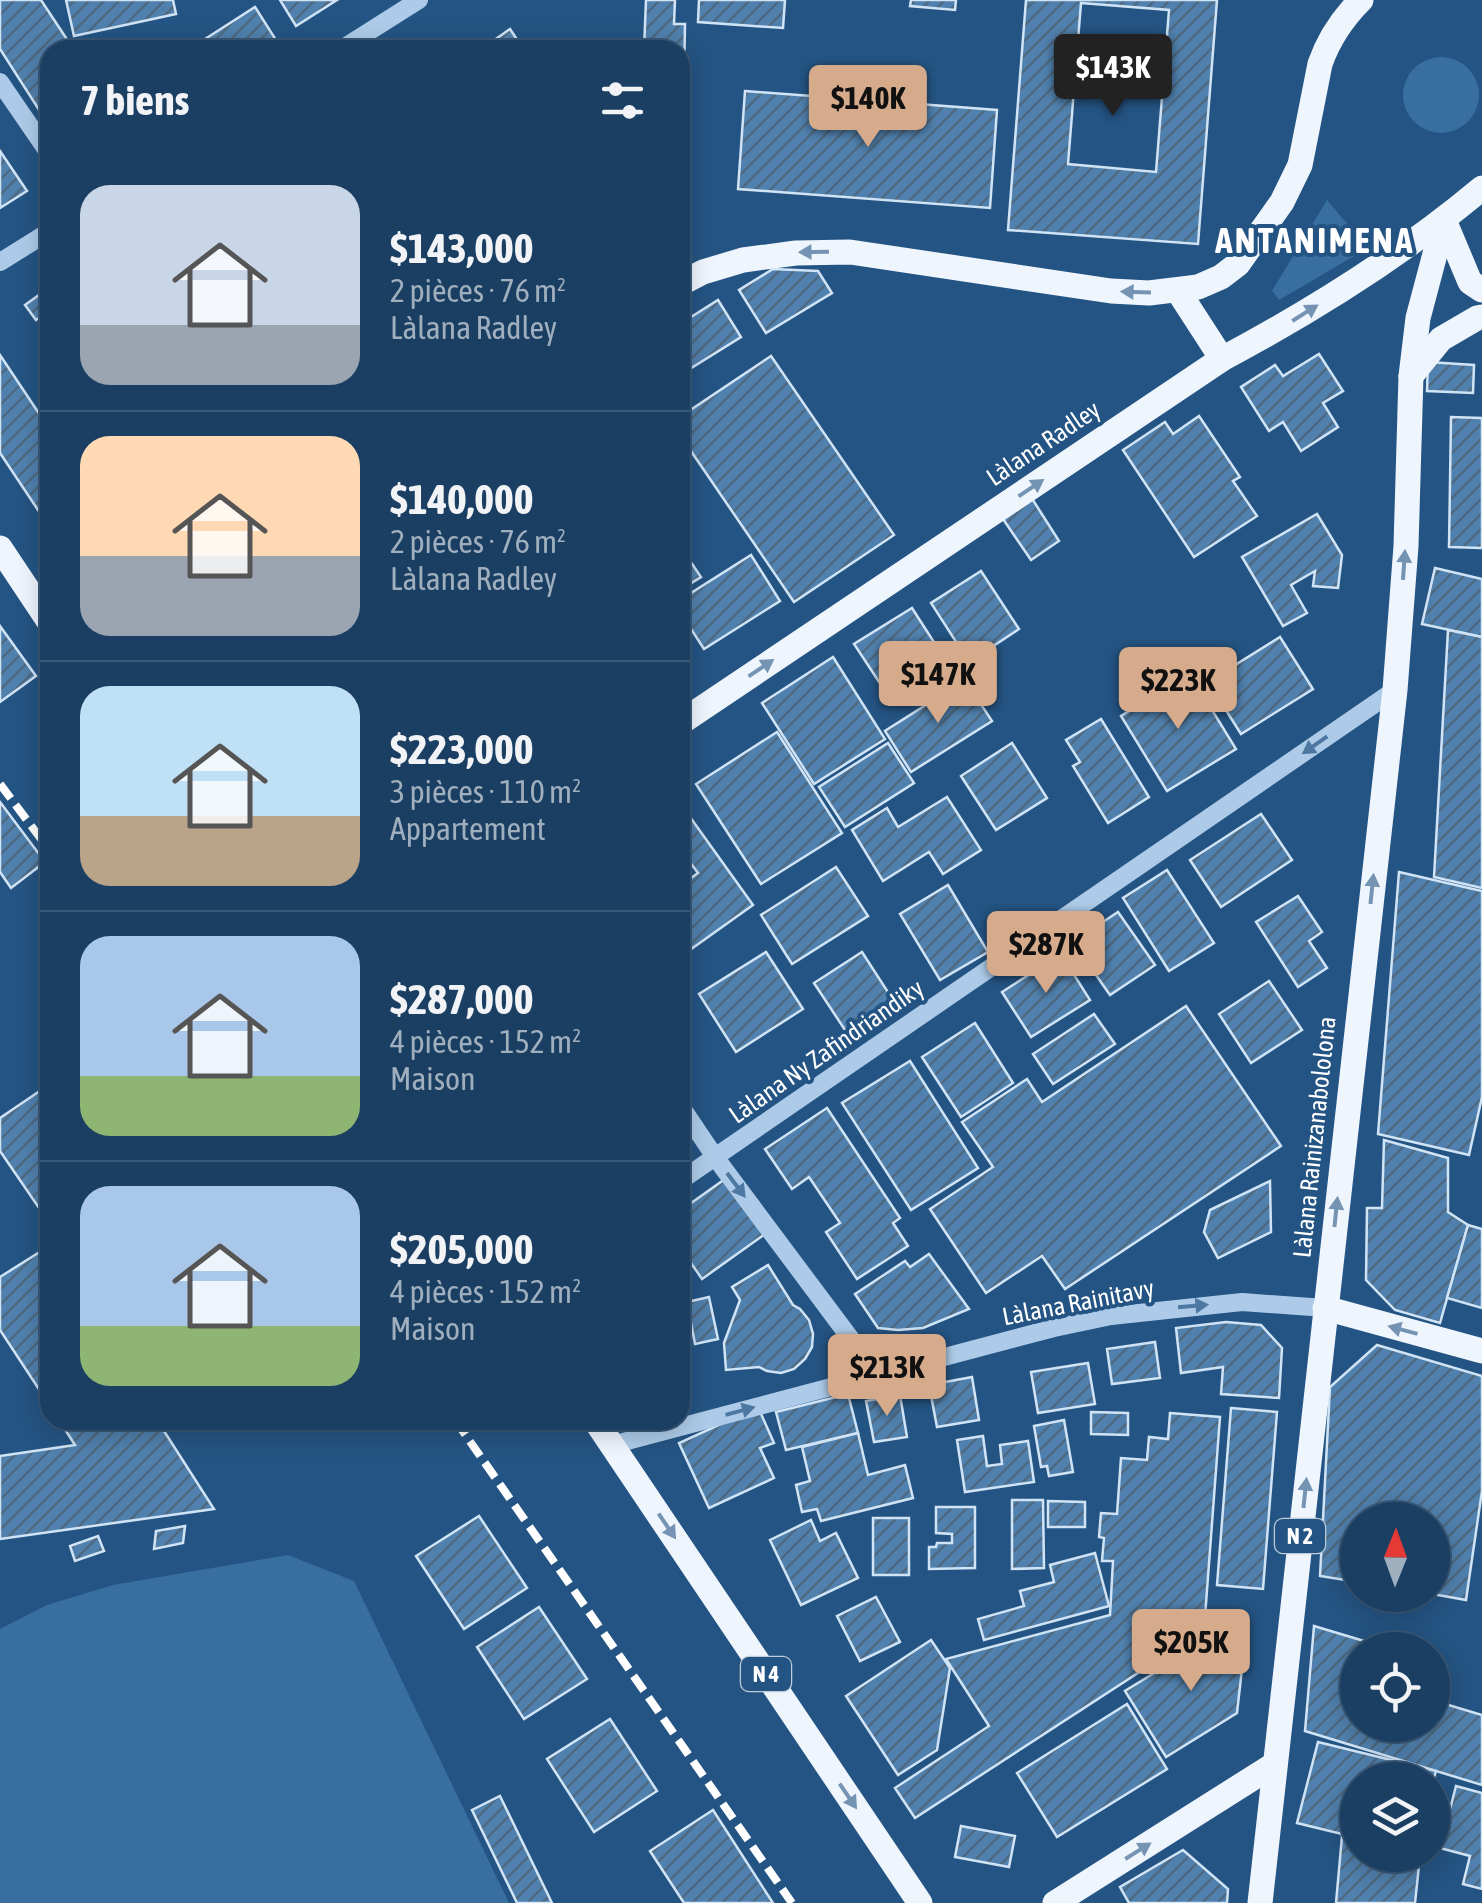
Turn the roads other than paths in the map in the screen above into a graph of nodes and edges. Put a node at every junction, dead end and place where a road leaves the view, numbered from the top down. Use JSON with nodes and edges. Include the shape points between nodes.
{"nodes":[{"id":1,"x":419,"y":0,"type":"edge"},
{"id":2,"x":1361,"y":0,"type":"edge"},
{"id":3,"x":356,"y":40,"type":"edge"},
{"id":4,"x":0,"y":82,"type":"edge"},
{"id":5,"x":40,"y":140,"type":"edge"},
{"id":6,"x":1482,"y":188,"type":"edge"},
{"id":7,"x":1444,"y":220,"type":"junction"},
{"id":8,"x":40,"y":237,"type":"edge"},
{"id":9,"x":0,"y":262,"type":"edge"},
{"id":10,"x":690,"y":279,"type":"edge"},
{"id":11,"x":1482,"y":290,"type":"edge"},
{"id":12,"x":1178,"y":292,"type":"junction"},
{"id":13,"x":1482,"y":317,"type":"edge"},
{"id":14,"x":1222,"y":360,"type":"junction"},
{"id":15,"x":1412,"y":376,"type":"junction"},
{"id":16,"x":0,"y":548,"type":"edge"},
{"id":17,"x":40,"y":608,"type":"edge"},
{"id":18,"x":1395,"y":690,"type":"junction"},
{"id":19,"x":690,"y":716,"type":"edge"},
{"id":20,"x":690,"y":1120,"type":"edge"},
{"id":21,"x":715,"y":1157,"type":"junction"},
{"id":22,"x":690,"y":1174,"type":"edge"},
{"id":23,"x":1325,"y":1308,"type":"junction"},
{"id":24,"x":1482,"y":1352,"type":"edge"},
{"id":25,"x":877,"y":1374,"type":"junction"},
{"id":26,"x":690,"y":1424,"type":"edge"},
{"id":27,"x":601,"y":1430,"type":"edge"},
{"id":28,"x":668,"y":1430,"type":"edge"},
{"id":29,"x":612,"y":1445,"type":"junction"},
{"id":30,"x":1275,"y":1764,"type":"junction"},
{"id":31,"x":920,"y":1903,"type":"edge"},
{"id":32,"x":1056,"y":1903,"type":"edge"},
{"id":33,"x":1260,"y":1903,"type":"edge"}],
"edges":[{"from":1,"to":3,"type":"street"},
{"from":2,"to":12,"type":"main road","via":[[1326,48],[1300,165],[1282,202],[1238,264]]},
{"from":4,"to":5,"type":"street"},
{"from":6,"to":7,"type":"main road","name":"Làlana Radley"},
{"from":7,"to":11,"type":"main road","via":[[1470,282]]},
{"from":14,"to":7,"type":"main road","name":"Làlana Radley","one_way":true,"via":[[1318,306]]},
{"from":7,"to":15,"type":"main road","name":"Làlana Rainizanabololona","via":[[1418,318]]},
{"from":8,"to":9,"type":"street"},
{"from":12,"to":10,"type":"main road","one_way":true,"via":[[1111,291],[850,252],[743,260]]},
{"from":12,"to":14,"type":"main road"},
{"from":13,"to":15,"type":"main road","via":[[1441,339]]},
{"from":19,"to":14,"type":"main road","name":"Làlana Radley","one_way":true},
{"from":18,"to":15,"type":"main road","name":"Làlana Rainizanabololona","one_way":true},
{"from":16,"to":17,"type":"main road"},
{"from":18,"to":21,"type":"street","name":"Làlana Ny Zafindriandiky","one_way":true},
{"from":23,"to":18,"type":"main road","name":"Làlana Rainizanabololona","one_way":true},
{"from":20,"to":21,"type":"street"},
{"from":21,"to":22,"type":"street","name":"Làlana Ny Zafindriandiky"},
{"from":21,"to":25,"type":"street","one_way":true},
{"from":24,"to":23,"type":"main road","one_way":true},
{"from":25,"to":23,"type":"street","name":"Làlana Rainitavy","one_way":true,"via":[[1110,1316],[1242,1302]]},
{"from":30,"to":23,"type":"main road","name":"Làlana Rainizanabololona","number":"N 2","one_way":true},
{"from":26,"to":25,"type":"street","name":"Làlana Rainitavy","one_way":true},
{"from":27,"to":29,"type":"main road","number":"N 4"},
{"from":29,"to":28,"type":"street","name":"Làlana Rainitavy","one_way":true},
{"from":29,"to":31,"type":"main road","number":"N 4","one_way":true},
{"from":32,"to":30,"type":"main road","one_way":true},
{"from":30,"to":33,"type":"main road","name":"Làlana Rainizanabololona","number":"N 2"}]}
